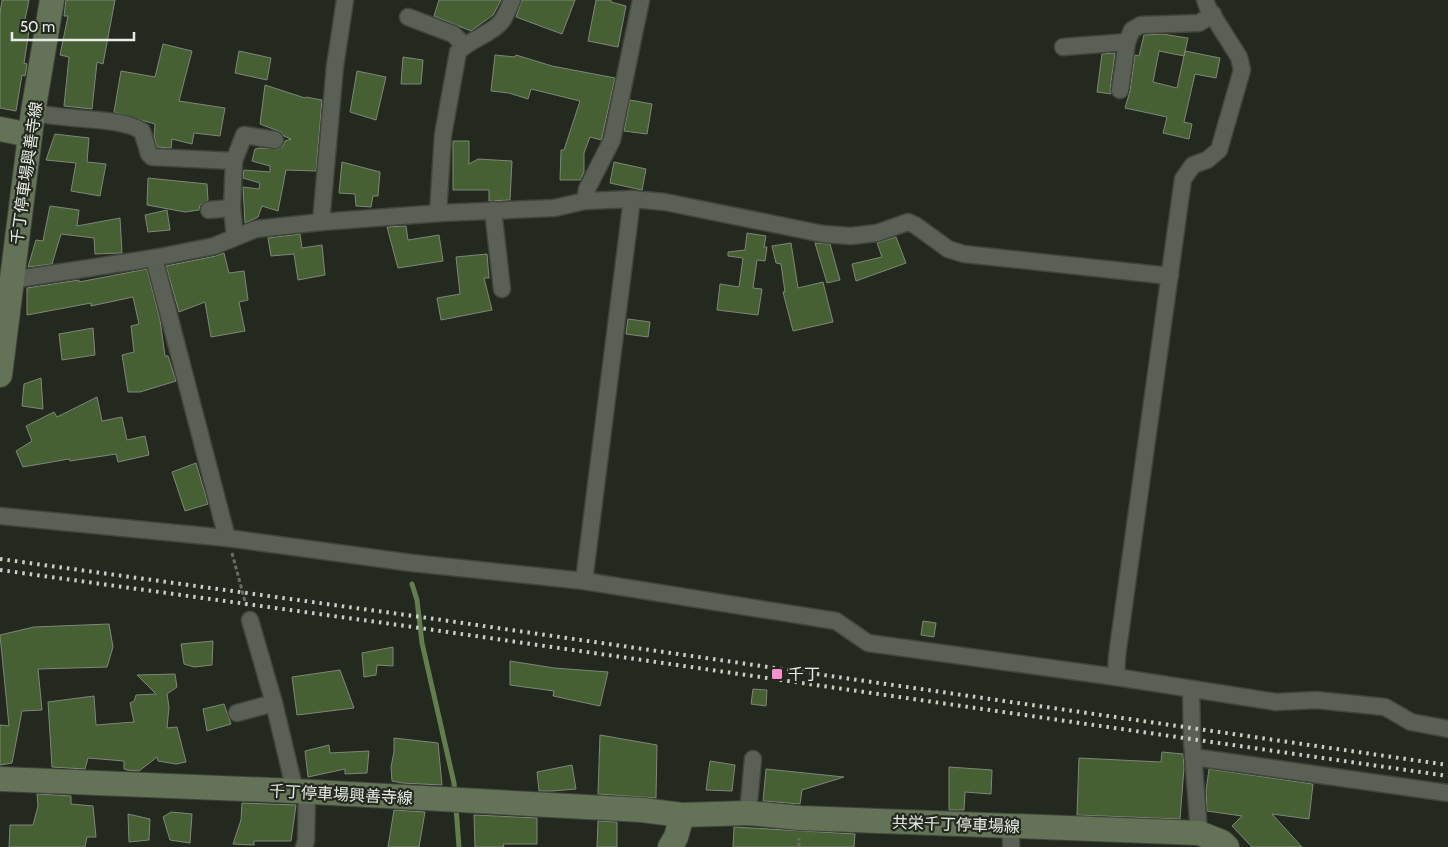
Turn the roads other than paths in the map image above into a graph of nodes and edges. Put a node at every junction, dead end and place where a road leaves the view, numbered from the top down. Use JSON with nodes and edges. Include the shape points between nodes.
{"nodes":[{"id":1,"x":52,"y":0,"type":"edge"},
{"id":2,"x":345,"y":0,"type":"edge"},
{"id":3,"x":512,"y":0,"type":"edge"},
{"id":4,"x":641,"y":0,"type":"edge"},
{"id":5,"x":1209,"y":7,"type":"edge"},
{"id":6,"x":408,"y":17,"type":"dead end"},
{"id":7,"x":1127,"y":42,"type":"junction"},
{"id":8,"x":464,"y":45,"type":"junction"},
{"id":9,"x":1063,"y":47,"type":"dead end"},
{"id":10,"x":1120,"y":90,"type":"dead end"},
{"id":11,"x":31,"y":124,"type":"junction"},
{"id":12,"x":0,"y":129,"type":"edge"},
{"id":13,"x":275,"y":140,"type":"dead end"},
{"id":14,"x":234,"y":161,"type":"junction"},
{"id":15,"x":632,"y":199,"type":"junction"},
{"id":16,"x":585,"y":201,"type":"junction"},
{"id":17,"x":232,"y":208,"type":"junction"},
{"id":18,"x":209,"y":210,"type":"dead end"},
{"id":19,"x":493,"y":210,"type":"junction"},
{"id":20,"x":438,"y":213,"type":"junction"},
{"id":21,"x":321,"y":222,"type":"junction"},
{"id":22,"x":235,"y":237,"type":"junction"},
{"id":23,"x":154,"y":258,"type":"junction"},
{"id":24,"x":1170,"y":276,"type":"junction"},
{"id":25,"x":11,"y":280,"type":"junction"},
{"id":26,"x":502,"y":289,"type":"dead end"},
{"id":27,"x":0,"y":375,"type":"edge"},
{"id":28,"x":0,"y":516,"type":"edge"},
{"id":29,"x":227,"y":538,"type":"junction"},
{"id":30,"x":584,"y":581,"type":"junction"},
{"id":31,"x":250,"y":620,"type":"road end"},
{"id":32,"x":1116,"y":677,"type":"junction"},
{"id":33,"x":1191,"y":690,"type":"junction"},
{"id":34,"x":274,"y":703,"type":"junction"},
{"id":35,"x":237,"y":713,"type":"dead end"},
{"id":36,"x":1448,"y":729,"type":"edge"},
{"id":37,"x":1193,"y":757,"type":"junction"},
{"id":38,"x":753,"y":759,"type":"dead end"},
{"id":39,"x":0,"y":778,"type":"edge"},
{"id":40,"x":301,"y":792,"type":"junction"},
{"id":41,"x":1448,"y":793,"type":"edge"},
{"id":42,"x":748,"y":812,"type":"junction"},
{"id":43,"x":682,"y":815,"type":"junction"},
{"id":44,"x":1200,"y":833,"type":"junction"},
{"id":45,"x":1011,"y":837,"type":"edge"},
{"id":46,"x":304,"y":847,"type":"edge"},
{"id":47,"x":670,"y":847,"type":"edge"},
{"id":48,"x":1227,"y":847,"type":"edge"}],
"edges":[{"from":1,"to":11,"type":"main road","name":"千丁停車場興善寺線"},
{"from":2,"to":21,"type":"street"},
{"from":3,"to":8,"type":"street","via":[[496,27]]},
{"from":4,"to":16,"type":"street","via":[[612,140],[587,189]]},
{"from":5,"to":7,"type":"street","via":[[1198,23],[1141,25],[1132,30]]},
{"from":5,"to":24,"type":"street","via":[[1239,57],[1242,70],[1219,150],[1207,160],[1193,165],[1184,179]]},
{"from":6,"to":8,"type":"street","via":[[453,34]]},
{"from":7,"to":9,"type":"street"},
{"from":7,"to":10,"type":"street"},
{"from":8,"to":20,"type":"street","via":[[458,52],[442,135]]},
{"from":11,"to":12,"type":"main road"},
{"from":11,"to":14,"type":"street","via":[[48,117],[110,122],[142,131],[152,157]]},
{"from":11,"to":25,"type":"main road","name":"千丁停車場興善寺線"},
{"from":13,"to":14,"type":"street","via":[[244,135]]},
{"from":14,"to":17,"type":"street"},
{"from":15,"to":16,"type":"street"},
{"from":15,"to":24,"type":"street","via":[[665,202],[823,234],[868,234],[908,222],[948,249],[964,254]]},
{"from":15,"to":30,"type":"street"},
{"from":16,"to":19,"type":"street","via":[[554,208]]},
{"from":17,"to":18,"type":"street"},
{"from":17,"to":22,"type":"street"},
{"from":19,"to":20,"type":"street"},
{"from":19,"to":26,"type":"street"},
{"from":20,"to":21,"type":"street"},
{"from":21,"to":22,"type":"street","via":[[256,229]]},
{"from":22,"to":23,"type":"street","via":[[214,246]]},
{"from":23,"to":25,"type":"street"},
{"from":23,"to":29,"type":"street"},
{"from":24,"to":32,"type":"street"},
{"from":25,"to":27,"type":"main road","name":"千丁停車場興善寺線"},
{"from":28,"to":29,"type":"street"},
{"from":29,"to":30,"type":"street","via":[[412,563]]},
{"from":30,"to":32,"type":"street","via":[[836,622],[868,643]]},
{"from":31,"to":34,"type":"street"},
{"from":32,"to":33,"type":"street"},
{"from":33,"to":36,"type":"street","via":[[1276,702],[1316,700],[1385,707],[1411,722]]},
{"from":33,"to":37,"type":"street"},
{"from":34,"to":35,"type":"street"},
{"from":34,"to":40,"type":"street"},
{"from":37,"to":41,"type":"street"},
{"from":37,"to":44,"type":"street"},
{"from":38,"to":42,"type":"street"},
{"from":39,"to":40,"type":"main road","name":"千丁停車場興善寺線"},
{"from":40,"to":43,"type":"main road","name":"千丁停車場興善寺線","via":[[642,810]]},
{"from":40,"to":46,"type":"street"},
{"from":42,"to":43,"type":"main road","name":"共栄千丁停車場線"},
{"from":42,"to":45,"type":"main road","name":"共栄千丁停車場線"},
{"from":43,"to":47,"type":"main road"},
{"from":44,"to":45,"type":"main road","name":"共栄千丁停車場線"},
{"from":44,"to":48,"type":"main road","name":"共栄千丁停車場線"}]}
